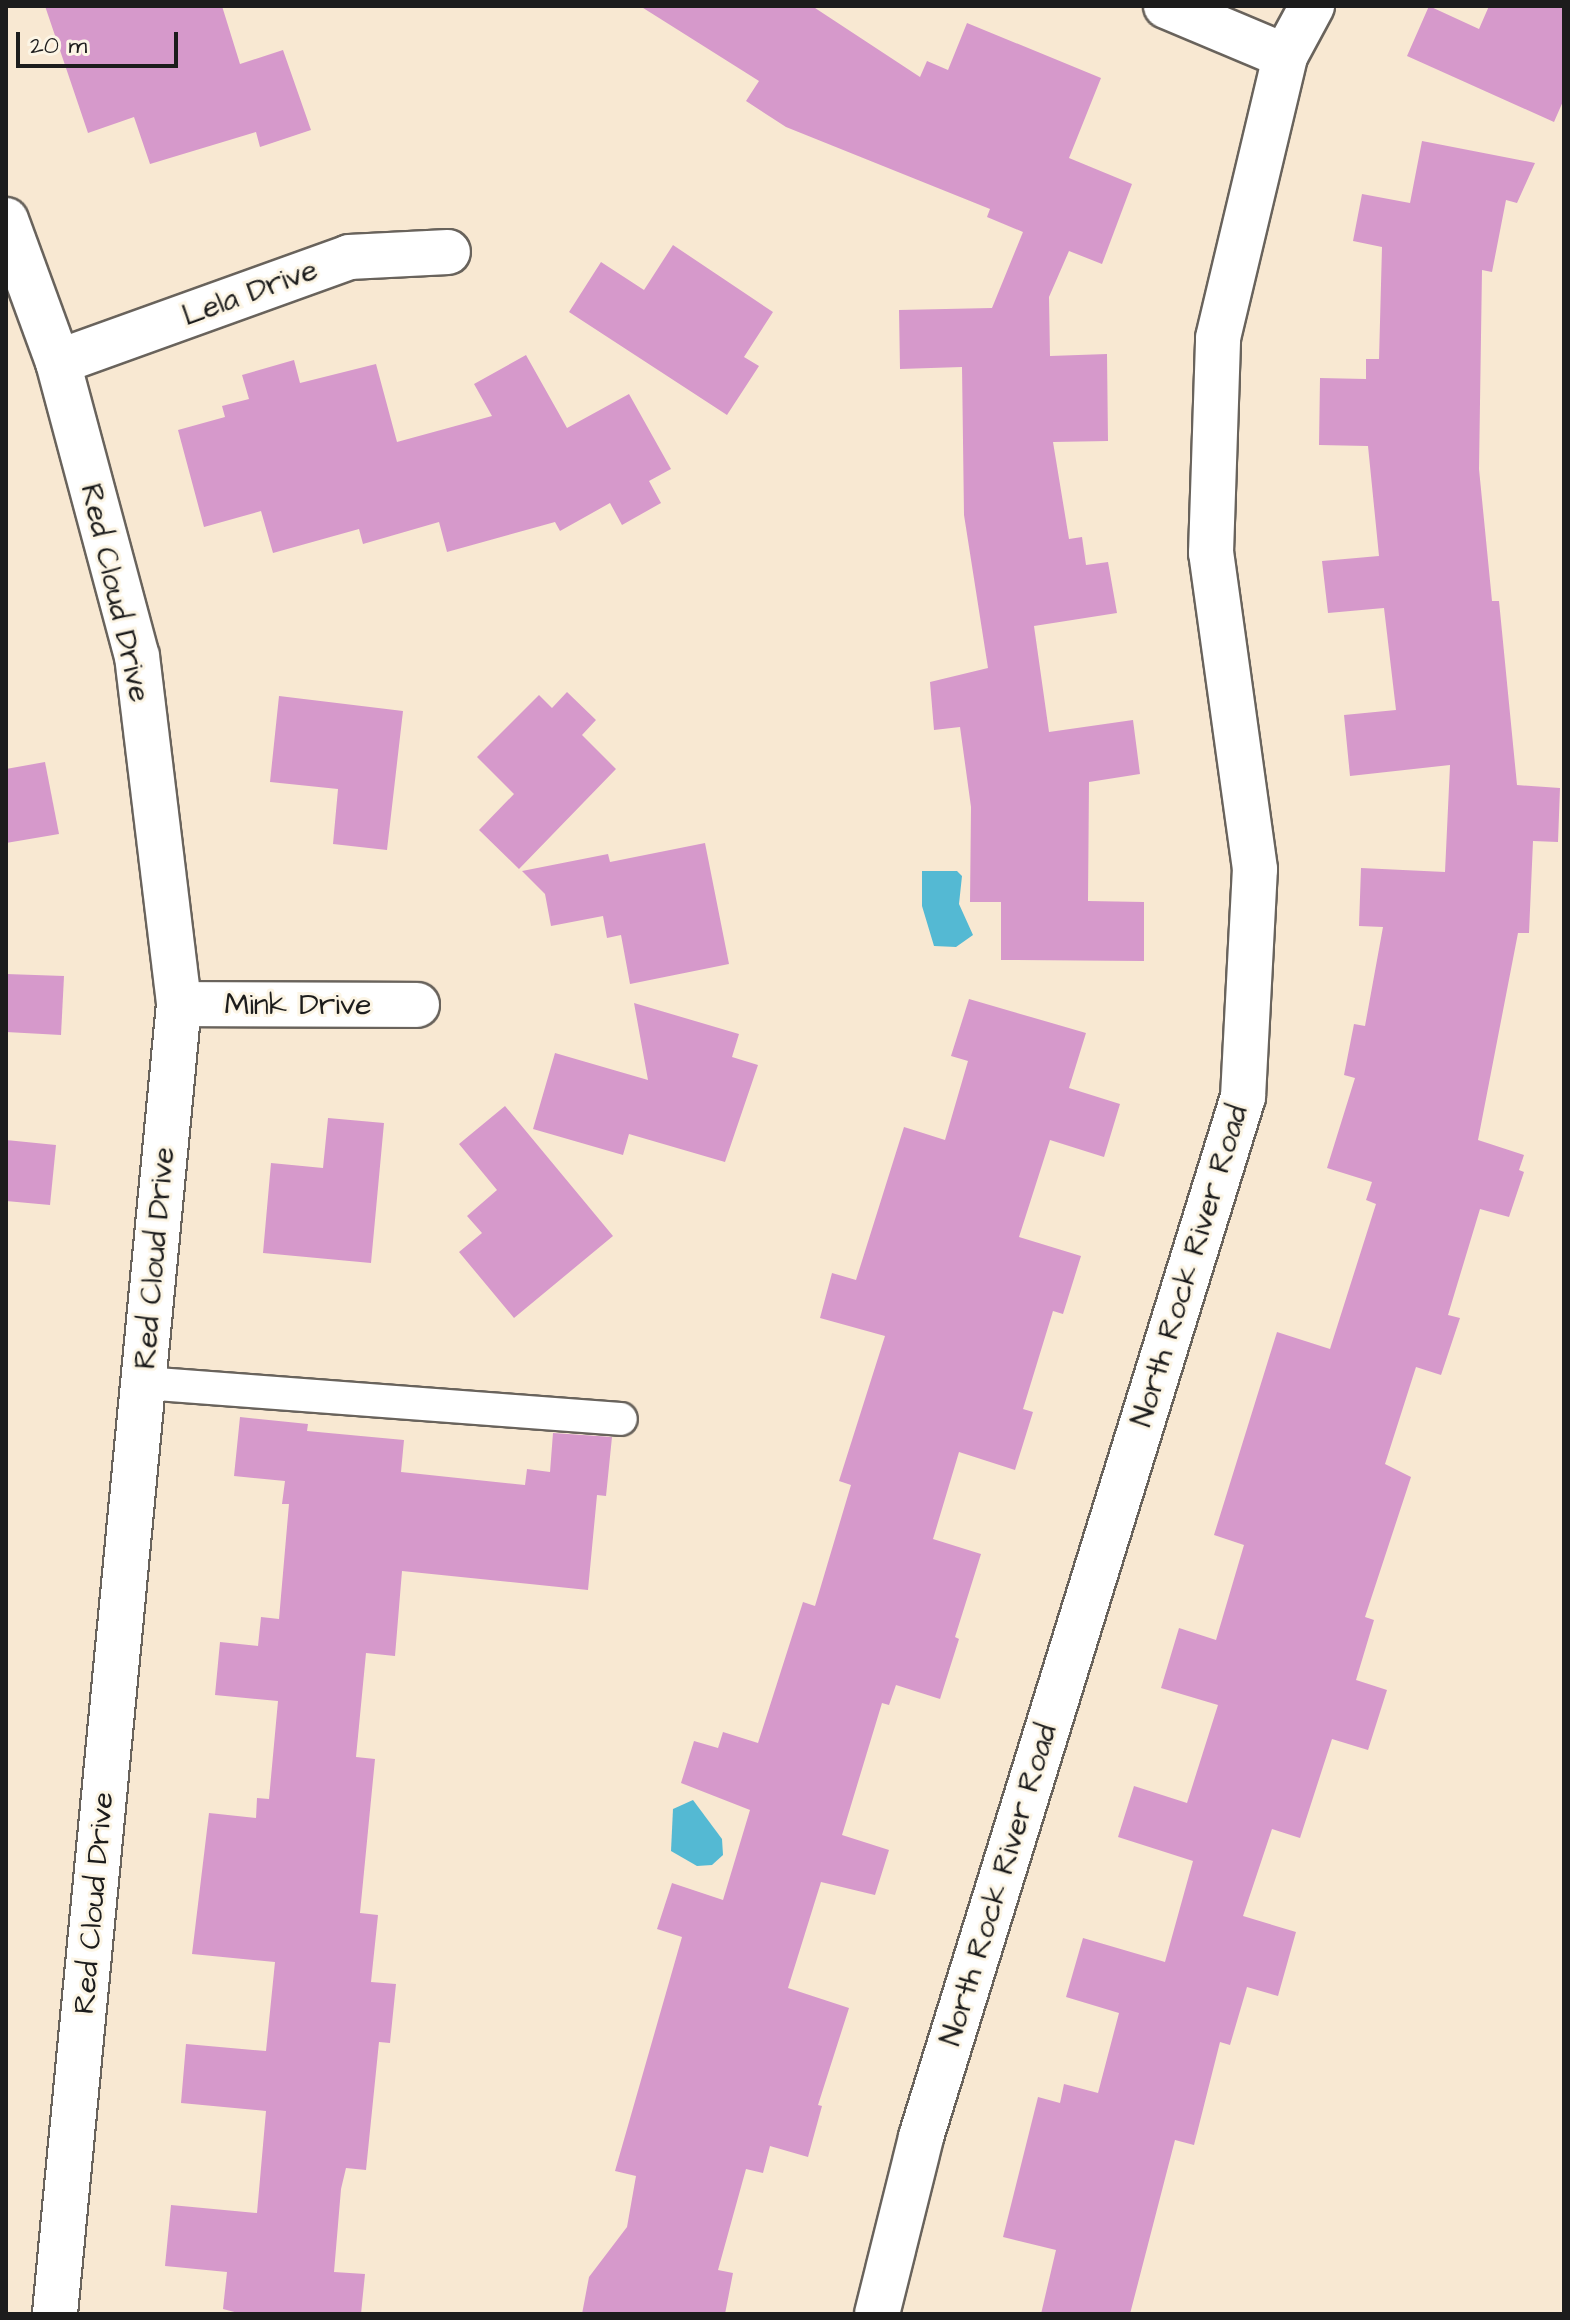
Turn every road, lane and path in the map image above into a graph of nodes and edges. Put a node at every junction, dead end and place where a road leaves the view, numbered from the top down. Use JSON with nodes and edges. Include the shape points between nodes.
{"nodes":[{"id":1,"x":1166,"y":6,"type":"edge"},
{"id":2,"x":1312,"y":6,"type":"edge"},
{"id":3,"x":1285,"y":56,"type":"junction"},
{"id":4,"x":6,"y":220,"type":"edge"},
{"id":5,"x":448,"y":252,"type":"dead end"},
{"id":6,"x":58,"y":362,"type":"junction"},
{"id":7,"x":179,"y":1004,"type":"junction"},
{"id":8,"x":417,"y":1005,"type":"dead end"},
{"id":9,"x":143,"y":1383,"type":"junction"},
{"id":10,"x":621,"y":1419,"type":"dead end"},
{"id":11,"x":55,"y":2314,"type":"edge"},
{"id":12,"x":877,"y":2314,"type":"edge"}],
"edges":[{"from":1,"to":3,"type":"street"},
{"from":2,"to":3,"type":"street","name":"North Rock River Road"},
{"from":3,"to":12,"type":"street","name":"North Rock River Road","via":[[1218,338],[1211,553],[1255,869],[1243,1097],[921,2137]]},
{"from":4,"to":6,"type":"street","name":"Red Cloud Drive"},
{"from":5,"to":6,"type":"street","name":"Lela Drive","via":[[349,257]]},
{"from":6,"to":7,"type":"street","name":"Red Cloud Drive","via":[[137,656]]},
{"from":7,"to":8,"type":"street","name":"Mink Drive"},
{"from":7,"to":9,"type":"street","name":"Red Cloud Drive"},
{"from":9,"to":10,"type":"lane"},
{"from":9,"to":11,"type":"street","name":"Red Cloud Drive"}]}
